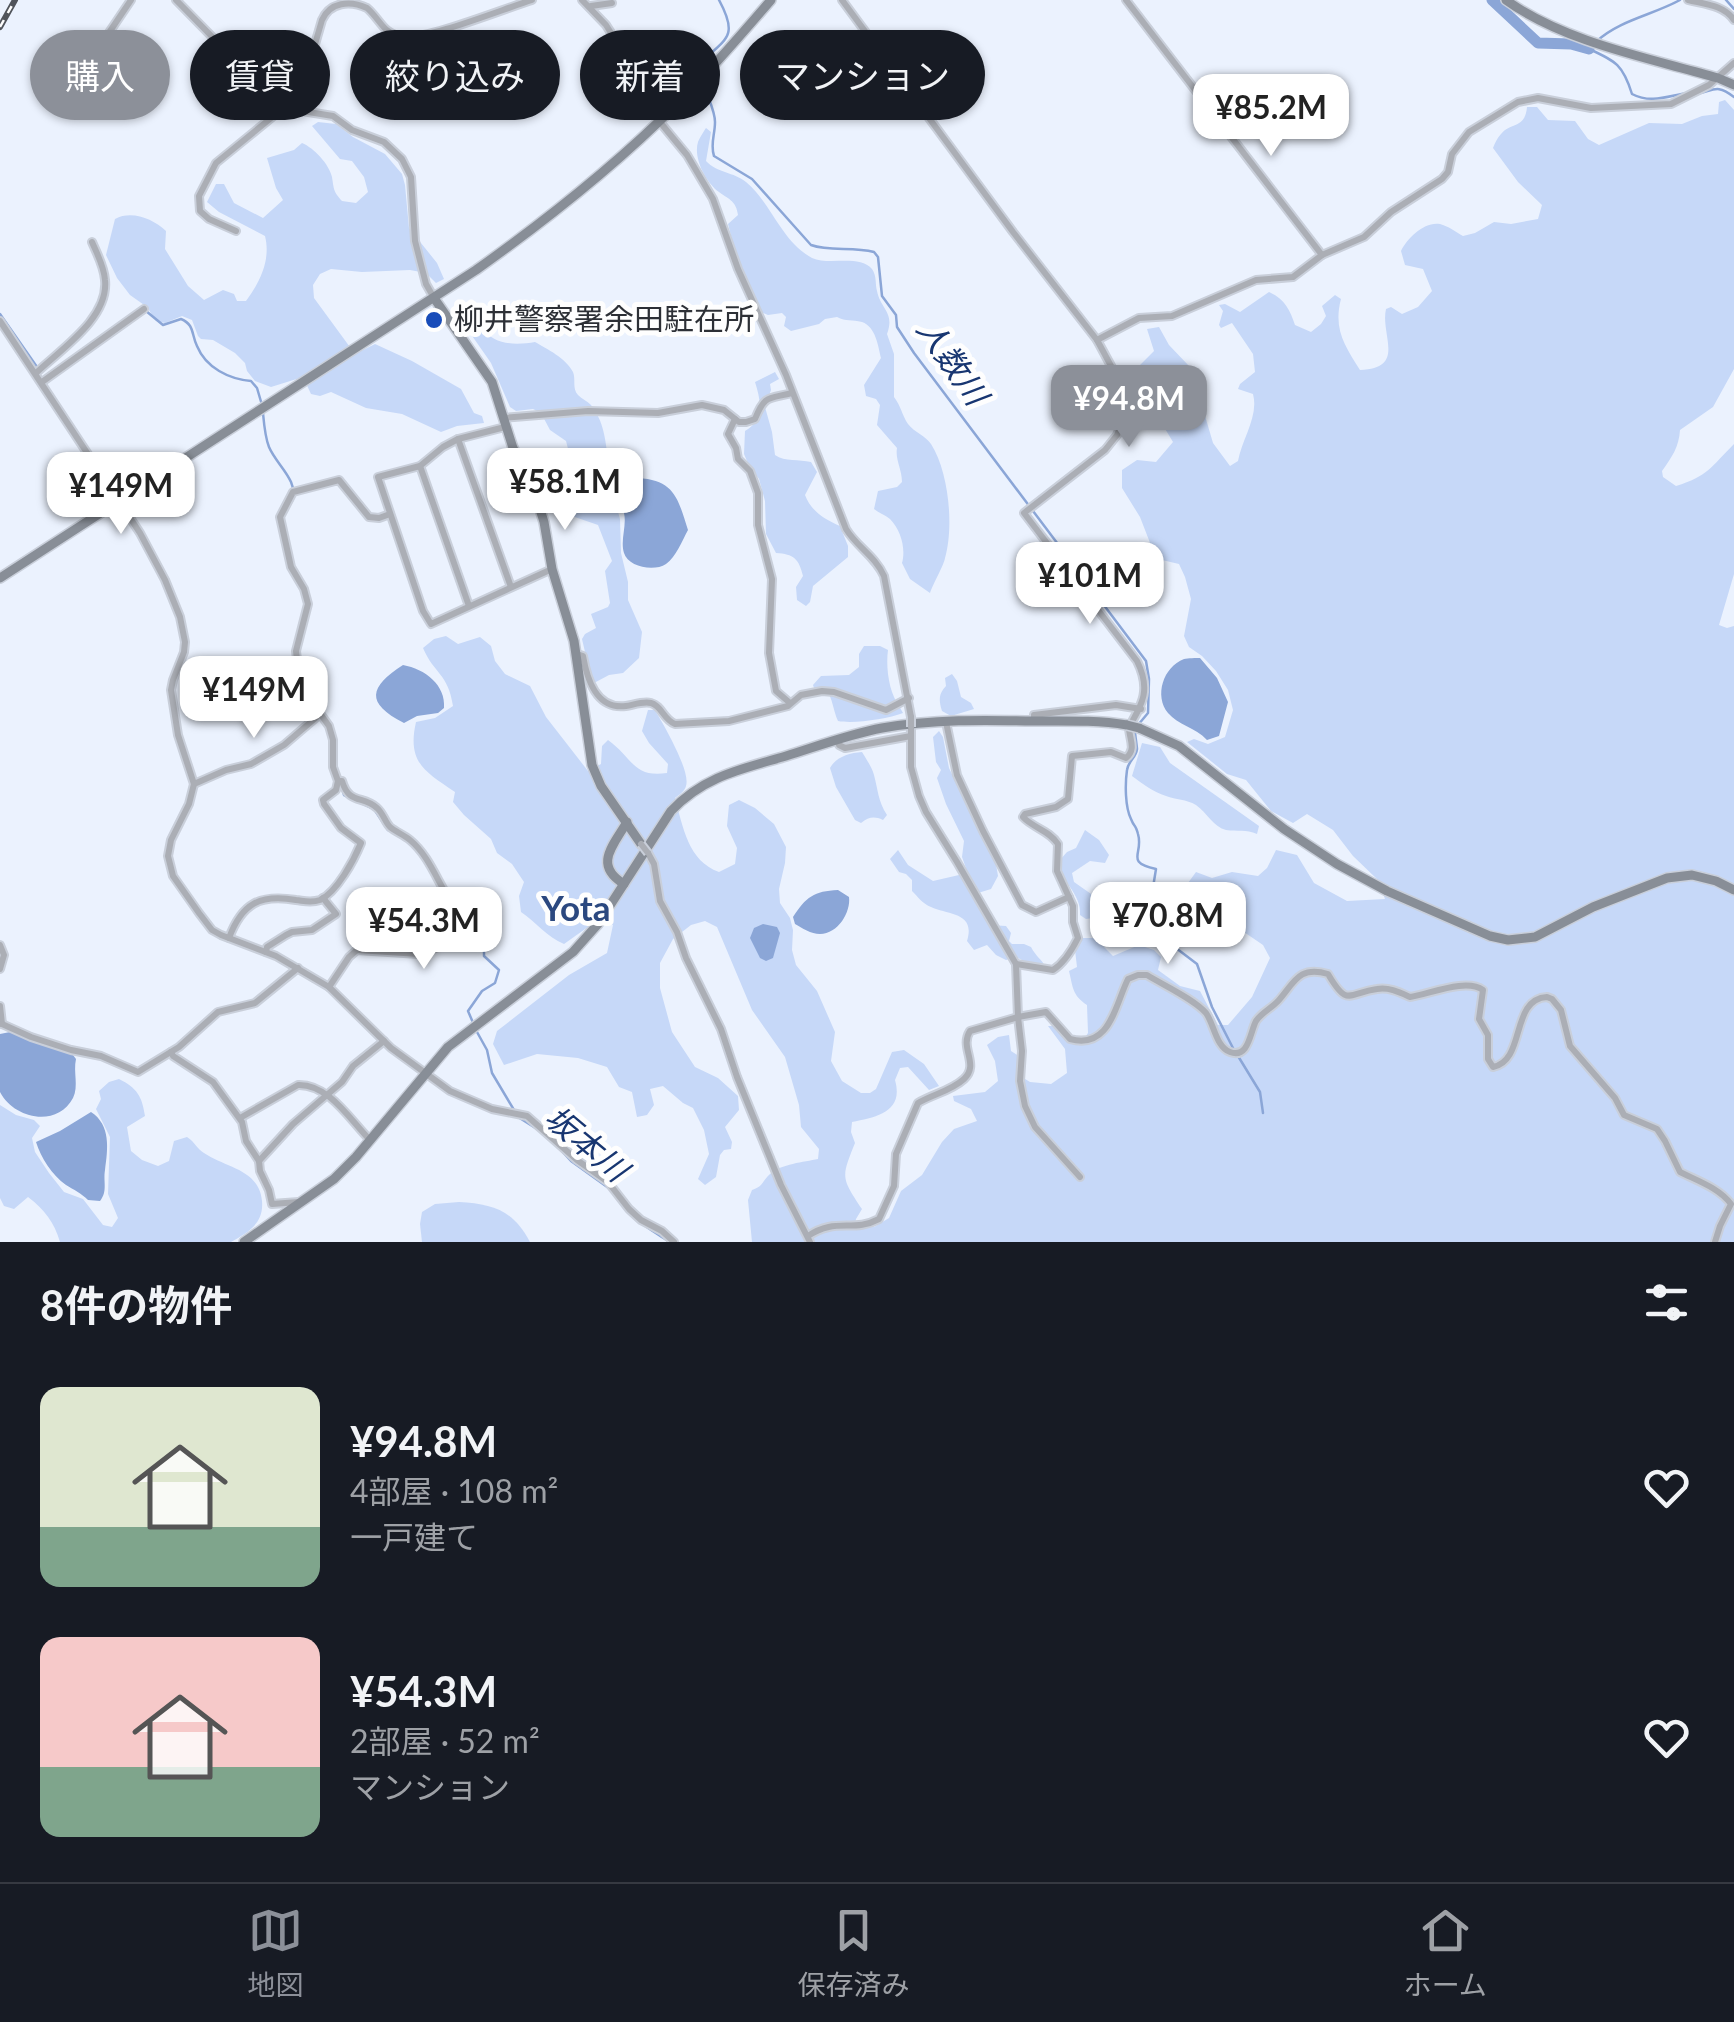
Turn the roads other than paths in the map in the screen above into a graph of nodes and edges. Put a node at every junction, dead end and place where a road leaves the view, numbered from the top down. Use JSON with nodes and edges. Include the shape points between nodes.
{"nodes":[{"id":1,"x":132,"y":0,"type":"edge"},
{"id":2,"x":176,"y":0,"type":"edge"},
{"id":3,"x":532,"y":0,"type":"edge"},
{"id":4,"x":582,"y":0,"type":"edge"},
{"id":5,"x":772,"y":0,"type":"edge"},
{"id":6,"x":842,"y":0,"type":"edge"},
{"id":7,"x":1126,"y":0,"type":"edge"},
{"id":8,"x":1506,"y":0,"type":"edge"},
{"id":9,"x":1688,"y":0,"type":"edge"},
{"id":10,"x":513,"y":2,"type":"edge"},
{"id":11,"x":612,"y":3,"type":"dead end"},
{"id":12,"x":590,"y":6,"type":"junction"},
{"id":13,"x":1734,"y":20,"type":"edge"},
{"id":14,"x":111,"y":30,"type":"edge"},
{"id":15,"x":205,"y":30,"type":"edge"},
{"id":16,"x":319,"y":30,"type":"edge"},
{"id":17,"x":1734,"y":63,"type":"edge"},
{"id":18,"x":1718,"y":78,"type":"junction"},
{"id":19,"x":1734,"y":85,"type":"edge"},
{"id":20,"x":330,"y":115,"type":"edge"},
{"id":21,"x":269,"y":120,"type":"edge"},
{"id":22,"x":659,"y":122,"type":"junction"},
{"id":23,"x":236,"y":231,"type":"dead end"},
{"id":24,"x":92,"y":242,"type":"dead end"},
{"id":25,"x":1322,"y":255,"type":"junction"},
{"id":26,"x":434,"y":298,"type":"junction"},
{"id":27,"x":144,"y":309,"type":"dead end"},
{"id":28,"x":0,"y":322,"type":"edge"},
{"id":29,"x":1097,"y":340,"type":"junction"},
{"id":30,"x":36,"y":373,"type":"junction"},
{"id":31,"x":42,"y":382,"type":"junction"},
{"id":32,"x":793,"y":393,"type":"junction"},
{"id":33,"x":735,"y":419,"type":"junction"},
{"id":34,"x":504,"y":423,"type":"junction"},
{"id":35,"x":458,"y":439,"type":"junction"},
{"id":36,"x":420,"y":466,"type":"junction"},
{"id":37,"x":120,"y":501,"type":"junction"},
{"id":38,"x":390,"y":514,"type":"junction"},
{"id":39,"x":552,"y":569,"type":"junction"},
{"id":40,"x":0,"y":578,"type":"edge"},
{"id":41,"x":511,"y":587,"type":"junction"},
{"id":42,"x":469,"y":606,"type":"junction"},
{"id":43,"x":577,"y":654,"type":"junction"},
{"id":44,"x":909,"y":698,"type":"junction"},
{"id":45,"x":790,"y":703,"type":"junction"},
{"id":46,"x":1141,"y":709,"type":"junction"},
{"id":47,"x":319,"y":714,"type":"junction"},
{"id":48,"x":945,"y":720,"type":"junction"},
{"id":49,"x":1034,"y":721,"type":"junction"},
{"id":50,"x":911,"y":732,"type":"junction"},
{"id":51,"x":837,"y":740,"type":"junction"},
{"id":52,"x":338,"y":781,"type":"junction"},
{"id":53,"x":194,"y":784,"type":"junction"},
{"id":54,"x":627,"y":822,"type":"junction"},
{"id":55,"x":641,"y":844,"type":"joint"},
{"id":56,"x":624,"y":884,"type":"junction"},
{"id":57,"x":1734,"y":890,"type":"edge"},
{"id":58,"x":1069,"y":897,"type":"junction"},
{"id":59,"x":323,"y":898,"type":"junction"},
{"id":60,"x":483,"y":913,"type":"dead end"},
{"id":61,"x":476,"y":926,"type":"junction"},
{"id":62,"x":230,"y":938,"type":"junction"},
{"id":63,"x":0,"y":945,"type":"edge"},
{"id":64,"x":266,"y":952,"type":"junction"},
{"id":65,"x":1016,"y":964,"type":"junction"},
{"id":66,"x":298,"y":968,"type":"junction"},
{"id":67,"x":0,"y":969,"type":"edge"},
{"id":68,"x":329,"y":987,"type":"junction"},
{"id":69,"x":0,"y":1006,"type":"edge"},
{"id":70,"x":1018,"y":1016,"type":"junction"},
{"id":71,"x":1,"y":1026,"type":"edge"},
{"id":72,"x":384,"y":1041,"type":"junction"},
{"id":73,"x":172,"y":1052,"type":"junction"},
{"id":74,"x":424,"y":1073,"type":"junction"},
{"id":75,"x":327,"y":1096,"type":"junction"},
{"id":76,"x":240,"y":1118,"type":"junction"},
{"id":77,"x":370,"y":1140,"type":"junction"},
{"id":78,"x":259,"y":1160,"type":"junction"},
{"id":79,"x":1080,"y":1177,"type":"dead end"},
{"id":80,"x":300,"y":1202,"type":"junction"},
{"id":81,"x":809,"y":1239,"type":"edge"},
{"id":82,"x":244,"y":1242,"type":"edge"},
{"id":83,"x":674,"y":1242,"type":"edge"},
{"id":84,"x":1715,"y":1242,"type":"edge"}],
"edges":[{"from":1,"to":14,"type":"street"},
{"from":2,"to":15,"type":"street"},
{"from":3,"to":10,"type":"street"},
{"from":4,"to":12,"type":"street"},
{"from":5,"to":22,"type":"street"},
{"from":6,"to":29,"type":"street"},
{"from":7,"to":25,"type":"street"},
{"from":8,"to":18,"type":"street","via":[[1547,25]]},
{"from":9,"to":13,"type":"street","via":[[1722,8]]},
{"from":10,"to":16,"type":"street","via":[[412,38],[391,34],[365,6],[340,2],[325,8]]},
{"from":11,"to":12,"type":"street"},
{"from":12,"to":22,"type":"street","via":[[645,86]]},
{"from":17,"to":18,"type":"street"},
{"from":18,"to":19,"type":"street"},
{"from":18,"to":25,"type":"street","via":[[1671,104],[1591,108],[1538,98],[1518,102],[1469,132],[1442,179],[1364,237]]},
{"from":20,"to":26,"type":"street","via":[[384,142],[408,168],[415,241]]},
{"from":21,"to":23,"type":"street","via":[[220,159],[199,196],[200,211]]},
{"from":22,"to":26,"type":"street","via":[[559,209]]},
{"from":22,"to":32,"type":"street","via":[[713,199]]},
{"from":24,"to":30,"type":"street","via":[[105,275],[98,312]]},
{"from":25,"to":29,"type":"street","via":[[1293,277],[1256,280],[1172,316],[1139,318]]},
{"from":26,"to":34,"type":"street","via":[[492,382]]},
{"from":26,"to":37,"type":"street"},
{"from":27,"to":31,"type":"street"},
{"from":28,"to":30,"type":"street"},
{"from":29,"to":46,"type":"street","via":[[1124,390],[1117,435],[1024,513],[1137,661]]},
{"from":30,"to":31,"type":"street"},
{"from":31,"to":37,"type":"street"},
{"from":32,"to":33,"type":"street","via":[[767,398],[751,421]]},
{"from":32,"to":44,"type":"street","via":[[846,529],[884,576]]},
{"from":33,"to":34,"type":"street","via":[[702,406]]},
{"from":33,"to":45,"type":"street","via":[[728,434],[758,493],[772,579],[769,653],[775,688]]},
{"from":34,"to":35,"type":"street"},
{"from":34,"to":39,"type":"street","via":[[536,493]]},
{"from":35,"to":36,"type":"street"},
{"from":35,"to":41,"type":"street"},
{"from":36,"to":38,"type":"street","via":[[378,477]]},
{"from":36,"to":42,"type":"street"},
{"from":37,"to":40,"type":"street"},
{"from":37,"to":53,"type":"street","via":[[166,580],[183,629],[184,652],[171,690]]},
{"from":38,"to":42,"type":"street","via":[[431,624]]},
{"from":38,"to":47,"type":"street","via":[[369,517],[339,480],[293,492],[282,509],[280,526],[308,604],[298,668]]},
{"from":39,"to":41,"type":"street"},
{"from":39,"to":43,"type":"street"},
{"from":41,"to":42,"type":"street"},
{"from":43,"to":45,"type":"street","via":[[607,704],[648,702],[675,724],[729,721]]},
{"from":43,"to":54,"type":"street","via":[[592,765]]},
{"from":44,"to":45,"type":"street","via":[[886,710],[822,690]]},
{"from":44,"to":50,"type":"street","bridge":true},
{"from":46,"to":49,"type":"street","via":[[1116,705],[1034,715]]},
{"from":46,"to":58,"type":"street","via":[[1128,727],[1132,750],[1126,758],[1075,754],[1068,799],[1023,818],[1058,844],[1056,871]]},
{"from":47,"to":52,"type":"street","via":[[333,740]]},
{"from":47,"to":53,"type":"street","via":[[251,764]]},
{"from":48,"to":49,"type":"street"},
{"from":48,"to":51,"type":"street"},
{"from":48,"to":58,"type":"street","via":[[960,781],[1022,905],[1036,912]]},
{"from":49,"to":57,"type":"street","bridge":true,"via":[[1127,725],[1179,746],[1338,864],[1490,936],[1536,937],[1613,898],[1681,875]]},
{"from":50,"to":51,"type":"street","via":[[845,748]]},
{"from":50,"to":65,"type":"street","via":[[911,767],[926,812]]},
{"from":51,"to":56,"type":"street","via":[[696,788],[671,811]]},
{"from":52,"to":59,"type":"street","via":[[324,804],[361,843],[354,862]]},
{"from":52,"to":61,"type":"street","via":[[414,842],[462,918]]},
{"from":53,"to":62,"type":"street","via":[[171,840],[169,864],[206,923]]},
{"from":54,"to":55,"type":"street"},
{"from":54,"to":56,"type":"street","via":[[607,858],[611,874]]},
{"from":55,"to":81,"type":"street","bridge":true},
{"from":56,"to":74,"type":"street","via":[[574,952],[470,1029]]},
{"from":58,"to":65,"type":"street","via":[[1078,938],[1065,961],[1053,970]]},
{"from":59,"to":62,"type":"street","via":[[265,898],[246,908]]},
{"from":59,"to":64,"type":"street","via":[[336,914],[312,930],[286,935]]},
{"from":60,"to":61,"type":"street"},
{"from":61,"to":68,"type":"street","via":[[470,936],[426,953],[357,950]]},
{"from":62,"to":64,"type":"street"},
{"from":63,"to":67,"type":"street"},
{"from":64,"to":66,"type":"street"},
{"from":65,"to":70,"type":"street"},
{"from":66,"to":68,"type":"street"},
{"from":66,"to":73,"type":"street","via":[[255,1004],[218,1012]]},
{"from":68,"to":72,"type":"street"},
{"from":69,"to":71,"type":"street"},
{"from":70,"to":79,"type":"street","via":[[1025,1106]]},
{"from":70,"to":81,"type":"street","via":[[970,1031],[970,1072],[918,1103],[879,1220],[828,1226]]},
{"from":70,"to":84,"type":"street","via":[[1046,1012],[1070,1039],[1088,1041],[1110,1021],[1128,980],[1147,975],[1204,1011],[1223,1047],[1236,1054],[1262,1012],[1304,974],[1328,974],[1352,997],[1375,989],[1410,997],[1474,984],[1483,990],[1479,1019],[1488,1035],[1488,1059],[1498,1067],[1513,1048],[1524,1013],[1546,996],[1561,1010],[1570,1046],[1624,1114],[1656,1129],[1680,1172],[1728,1198]]},
{"from":71,"to":73,"type":"street","via":[[138,1072]]},
{"from":72,"to":74,"type":"street"},
{"from":72,"to":75,"type":"street"},
{"from":73,"to":76,"type":"street","via":[[213,1082]]},
{"from":74,"to":77,"type":"street"},
{"from":74,"to":83,"type":"street","via":[[466,1099],[527,1116]]},
{"from":75,"to":76,"type":"street","via":[[298,1085]]},
{"from":75,"to":77,"type":"street"},
{"from":75,"to":78,"type":"street"},
{"from":76,"to":78,"type":"street"},
{"from":77,"to":80,"type":"street","via":[[334,1179]]},
{"from":78,"to":80,"type":"street","via":[[272,1204]]},
{"from":80,"to":82,"type":"street"}]}
